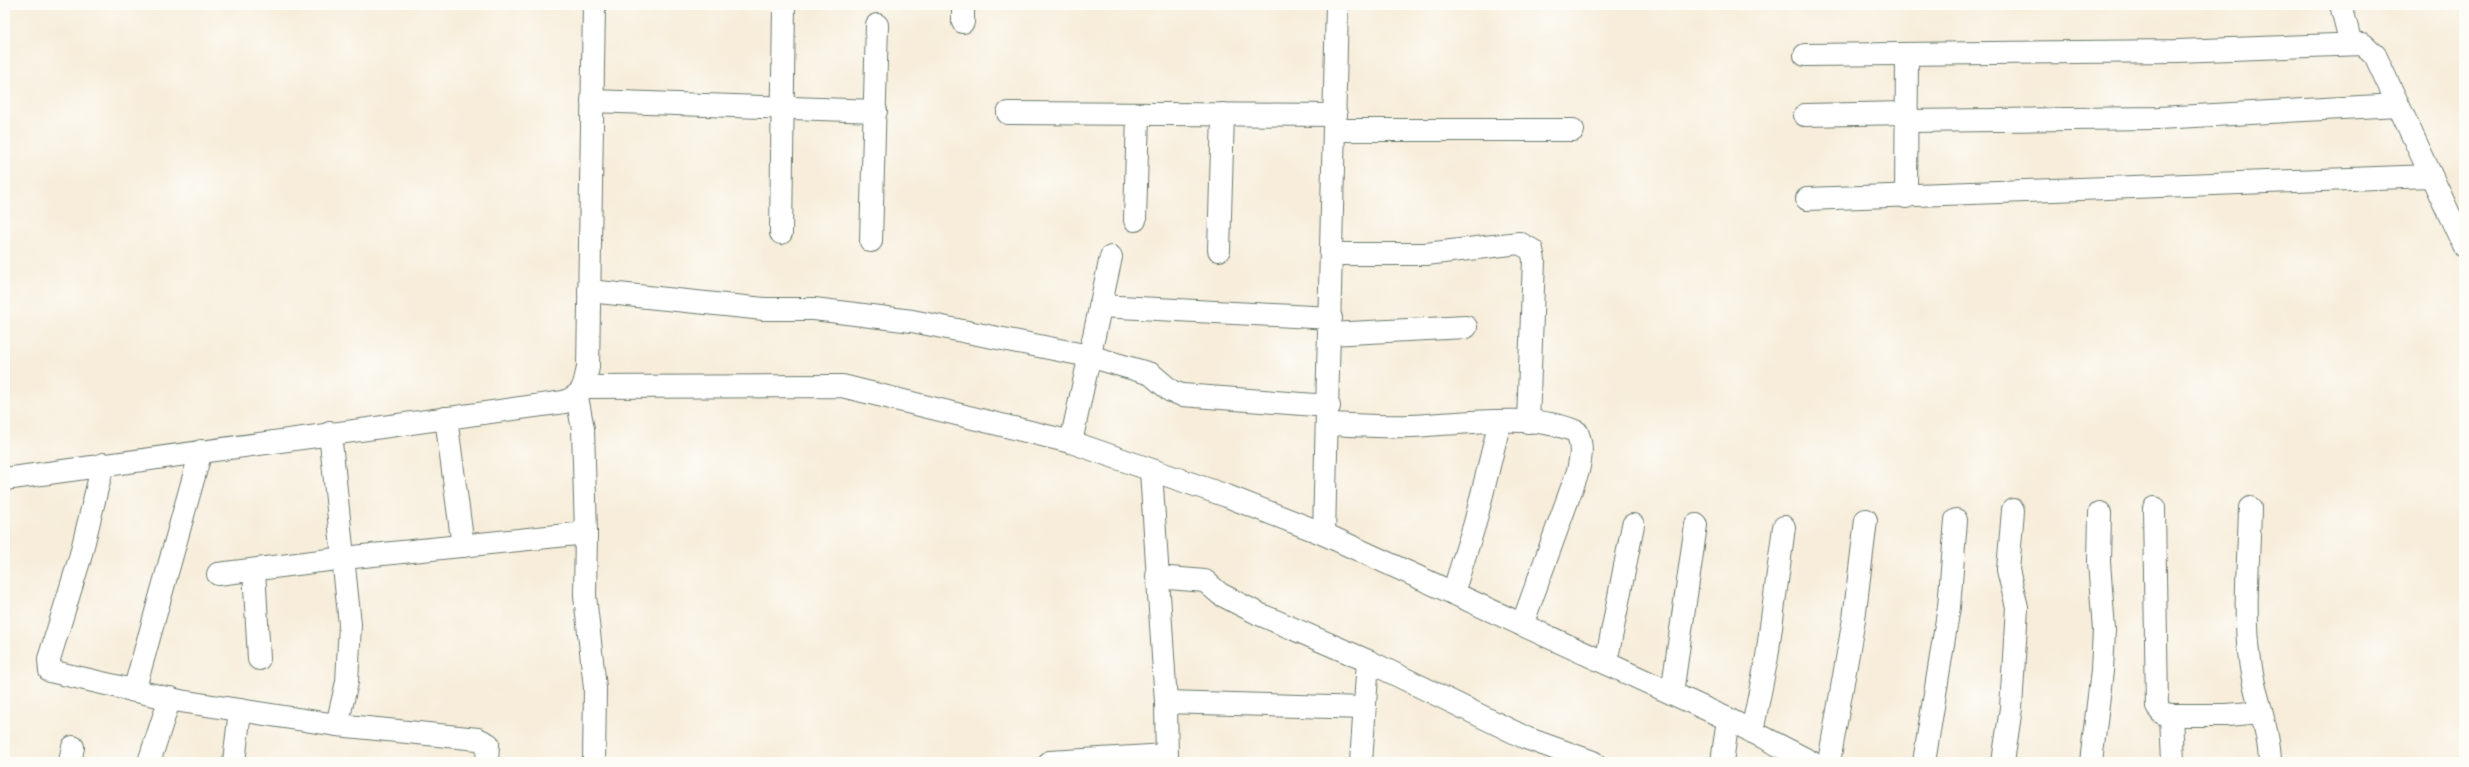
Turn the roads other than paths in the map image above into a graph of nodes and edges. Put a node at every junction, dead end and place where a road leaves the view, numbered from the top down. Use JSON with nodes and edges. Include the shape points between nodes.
{"nodes":[{"id":1,"x":594,"y":5,"type":"edge"},
{"id":2,"x":784,"y":5,"type":"edge"},
{"id":3,"x":1338,"y":5,"type":"edge"},
{"id":4,"x":2341,"y":5,"type":"edge"},
{"id":5,"x":877,"y":25,"type":"dead end"},
{"id":6,"x":2351,"y":44,"type":"junction"},
{"id":7,"x":1805,"y":55,"type":"dead end"},
{"id":8,"x":1907,"y":55,"type":"junction"},
{"id":9,"x":592,"y":101,"type":"junction"},
{"id":10,"x":2398,"y":105,"type":"junction"},
{"id":11,"x":783,"y":109,"type":"junction"},
{"id":12,"x":876,"y":111,"type":"junction"},
{"id":13,"x":1008,"y":113,"type":"dead end"},
{"id":14,"x":1138,"y":114,"type":"junction"},
{"id":15,"x":1223,"y":114,"type":"junction"},
{"id":16,"x":1805,"y":115,"type":"dead end"},
{"id":17,"x":1907,"y":117,"type":"junction"},
{"id":18,"x":1335,"y":122,"type":"junction"},
{"id":19,"x":1572,"y":130,"type":"dead end"},
{"id":20,"x":2431,"y":176,"type":"junction"},
{"id":21,"x":1906,"y":197,"type":"junction"},
{"id":22,"x":1807,"y":199,"type":"dead end"},
{"id":23,"x":1135,"y":220,"type":"dead end"},
{"id":24,"x":781,"y":233,"type":"dead end"},
{"id":25,"x":871,"y":241,"type":"dead end"},
{"id":26,"x":2464,"y":246,"type":"edge"},
{"id":27,"x":1219,"y":250,"type":"dead end"},
{"id":28,"x":1332,"y":254,"type":"junction"},
{"id":29,"x":1111,"y":257,"type":"dead end"},
{"id":30,"x":589,"y":291,"type":"junction"},
{"id":31,"x":1100,"y":306,"type":"junction"},
{"id":32,"x":1330,"y":326,"type":"junction"},
{"id":33,"x":1466,"y":327,"type":"dead end"},
{"id":34,"x":1089,"y":356,"type":"junction"},
{"id":35,"x":580,"y":392,"type":"junction"},
{"id":36,"x":1329,"y":415,"type":"junction"},
{"id":37,"x":446,"y":418,"type":"junction"},
{"id":38,"x":1500,"y":421,"type":"junction"},
{"id":39,"x":1528,"y":422,"type":"junction"},
{"id":40,"x":330,"y":434,"type":"junction"},
{"id":41,"x":1071,"y":442,"type":"junction"},
{"id":42,"x":201,"y":451,"type":"junction"},
{"id":43,"x":103,"y":464,"type":"junction"},
{"id":44,"x":1151,"y":471,"type":"junction"},
{"id":45,"x":5,"y":479,"type":"edge"},
{"id":46,"x":2154,"y":508,"type":"dead end"},
{"id":47,"x":2250,"y":508,"type":"dead end"},
{"id":48,"x":2013,"y":510,"type":"dead end"},
{"id":49,"x":2100,"y":513,"type":"dead end"},
{"id":50,"x":1866,"y":520,"type":"dead end"},
{"id":51,"x":1956,"y":520,"type":"dead end"},
{"id":52,"x":1633,"y":524,"type":"dead end"},
{"id":53,"x":1696,"y":525,"type":"dead end"},
{"id":54,"x":1784,"y":527,"type":"dead end"},
{"id":55,"x":586,"y":533,"type":"junction"},
{"id":56,"x":1324,"y":534,"type":"junction"},
{"id":57,"x":463,"y":546,"type":"junction"},
{"id":58,"x":344,"y":558,"type":"junction"},
{"id":59,"x":254,"y":570,"type":"junction"},
{"id":60,"x":218,"y":574,"type":"dead end"},
{"id":61,"x":1157,"y":577,"type":"junction"},
{"id":62,"x":1453,"y":593,"type":"junction"},
{"id":63,"x":1522,"y":625,"type":"junction"},
{"id":64,"x":259,"y":659,"type":"dead end"},
{"id":65,"x":1368,"y":662,"type":"junction"},
{"id":66,"x":1606,"y":663,"type":"junction"},
{"id":67,"x":134,"y":690,"type":"junction"},
{"id":68,"x":1672,"y":693,"type":"junction"},
{"id":69,"x":170,"y":698,"type":"junction"},
{"id":70,"x":1166,"y":702,"type":"junction"},
{"id":71,"x":1364,"y":708,"type":"junction"},
{"id":72,"x":240,"y":710,"type":"junction"},
{"id":73,"x":2261,"y":712,"type":"junction"},
{"id":74,"x":2171,"y":715,"type":"junction"},
{"id":75,"x":1728,"y":719,"type":"junction"},
{"id":76,"x":337,"y":725,"type":"junction"},
{"id":77,"x":1752,"y":732,"type":"junction"},
{"id":78,"x":1167,"y":758,"type":"edge"},
{"id":79,"x":149,"y":762,"type":"edge"},
{"id":80,"x":234,"y":762,"type":"edge"},
{"id":81,"x":488,"y":762,"type":"edge"},
{"id":82,"x":594,"y":762,"type":"edge"},
{"id":83,"x":1050,"y":762,"type":"edge"},
{"id":84,"x":1361,"y":762,"type":"edge"},
{"id":85,"x":1593,"y":762,"type":"edge"},
{"id":86,"x":1722,"y":762,"type":"edge"},
{"id":87,"x":1811,"y":762,"type":"edge"},
{"id":88,"x":1829,"y":762,"type":"edge"},
{"id":89,"x":1924,"y":762,"type":"edge"},
{"id":90,"x":2003,"y":762,"type":"edge"},
{"id":91,"x":2091,"y":762,"type":"edge"},
{"id":92,"x":2173,"y":762,"type":"edge"},
{"id":93,"x":2270,"y":762,"type":"edge"}],
"edges":[{"from":1,"to":9,"type":"street"},
{"from":2,"to":11,"type":"street"},
{"from":3,"to":18,"type":"street"},
{"from":4,"to":6,"type":"street"},
{"from":5,"to":12,"type":"street"},
{"from":6,"to":8,"type":"street","via":[[2177,51]]},
{"from":6,"to":10,"type":"street","via":[[2363,44],[2370,48]]},
{"from":7,"to":8,"type":"street"},
{"from":8,"to":17,"type":"street"},
{"from":9,"to":11,"type":"street"},
{"from":9,"to":30,"type":"street"},
{"from":10,"to":17,"type":"street","via":[[2158,118]]},
{"from":10,"to":20,"type":"street"},
{"from":11,"to":12,"type":"street"},
{"from":11,"to":24,"type":"street"},
{"from":12,"to":25,"type":"street"},
{"from":13,"to":14,"type":"street"},
{"from":14,"to":15,"type":"street"},
{"from":14,"to":23,"type":"street"},
{"from":15,"to":18,"type":"street"},
{"from":15,"to":27,"type":"street"},
{"from":16,"to":17,"type":"street"},
{"from":17,"to":21,"type":"street"},
{"from":18,"to":19,"type":"street"},
{"from":18,"to":28,"type":"street"},
{"from":20,"to":21,"type":"street"},
{"from":20,"to":26,"type":"street"},
{"from":21,"to":22,"type":"street"},
{"from":28,"to":32,"type":"street"},
{"from":28,"to":39,"type":"street","via":[[1426,254],[1519,243],[1532,250],[1534,260]]},
{"from":29,"to":31,"type":"street"},
{"from":30,"to":34,"type":"street","via":[[729,306],[865,314]]},
{"from":30,"to":35,"type":"street","via":[[588,367]]},
{"from":31,"to":32,"type":"street"},
{"from":31,"to":34,"type":"street"},
{"from":32,"to":33,"type":"street"},
{"from":32,"to":36,"type":"street"},
{"from":34,"to":36,"type":"street","via":[[1151,374],[1171,391],[1182,395]]},
{"from":34,"to":41,"type":"street"},
{"from":35,"to":37,"type":"street","via":[[564,402]]},
{"from":35,"to":41,"type":"street","via":[[842,386]]},
{"from":35,"to":55,"type":"street"},
{"from":36,"to":38,"type":"street","via":[[1408,426]]},
{"from":36,"to":56,"type":"street"},
{"from":37,"to":40,"type":"street"},
{"from":37,"to":57,"type":"street"},
{"from":38,"to":39,"type":"street"},
{"from":38,"to":62,"type":"street","via":[[1475,523]]},
{"from":39,"to":63,"type":"street","via":[[1566,427],[1577,432],[1582,454]]},
{"from":40,"to":42,"type":"street"},
{"from":40,"to":58,"type":"street"},
{"from":41,"to":44,"type":"street"},
{"from":42,"to":43,"type":"street"},
{"from":42,"to":67,"type":"street"},
{"from":43,"to":45,"type":"street"},
{"from":43,"to":67,"type":"street","via":[[80,558],[49,666],[50,671],[55,673]]},
{"from":44,"to":56,"type":"street","via":[[1227,496]]},
{"from":44,"to":61,"type":"street"},
{"from":46,"to":74,"type":"street","via":[[2156,700],[2157,707],[2162,713]]},
{"from":47,"to":73,"type":"street","via":[[2248,632],[2253,685]]},
{"from":48,"to":90,"type":"street","via":[[2008,570],[2017,607],[2011,708]]},
{"from":49,"to":91,"type":"street","via":[[2099,562],[2104,630],[2102,671]]},
{"from":50,"to":88,"type":"street","via":[[1854,619]]},
{"from":51,"to":89,"type":"street","via":[[1949,607]]},
{"from":52,"to":66,"type":"street"},
{"from":53,"to":68,"type":"street"},
{"from":54,"to":77,"type":"street","via":[[1767,657]]},
{"from":55,"to":57,"type":"street"},
{"from":55,"to":82,"type":"street","via":[[585,596],[594,688]]},
{"from":56,"to":62,"type":"street"},
{"from":57,"to":58,"type":"street"},
{"from":58,"to":59,"type":"street"},
{"from":58,"to":76,"type":"street","via":[[350,624],[350,658]]},
{"from":59,"to":60,"type":"street"},
{"from":59,"to":64,"type":"street"},
{"from":61,"to":65,"type":"street","via":[[1205,581],[1236,603]]},
{"from":61,"to":70,"type":"street"},
{"from":62,"to":63,"type":"street"},
{"from":63,"to":66,"type":"street"},
{"from":65,"to":71,"type":"street"},
{"from":65,"to":85,"type":"street","via":[[1526,738]]},
{"from":66,"to":68,"type":"street"},
{"from":67,"to":69,"type":"street"},
{"from":68,"to":75,"type":"street"},
{"from":69,"to":72,"type":"street"},
{"from":69,"to":79,"type":"street"},
{"from":70,"to":71,"type":"street"},
{"from":70,"to":78,"type":"street"},
{"from":71,"to":84,"type":"street"},
{"from":72,"to":76,"type":"street"},
{"from":72,"to":80,"type":"street"},
{"from":73,"to":74,"type":"street"},
{"from":73,"to":93,"type":"street"},
{"from":74,"to":92,"type":"street"},
{"from":75,"to":77,"type":"street"},
{"from":75,"to":86,"type":"street"},
{"from":76,"to":81,"type":"street","via":[[478,739],[488,744]]},
{"from":77,"to":87,"type":"street"},
{"from":78,"to":83,"type":"street"}]}
